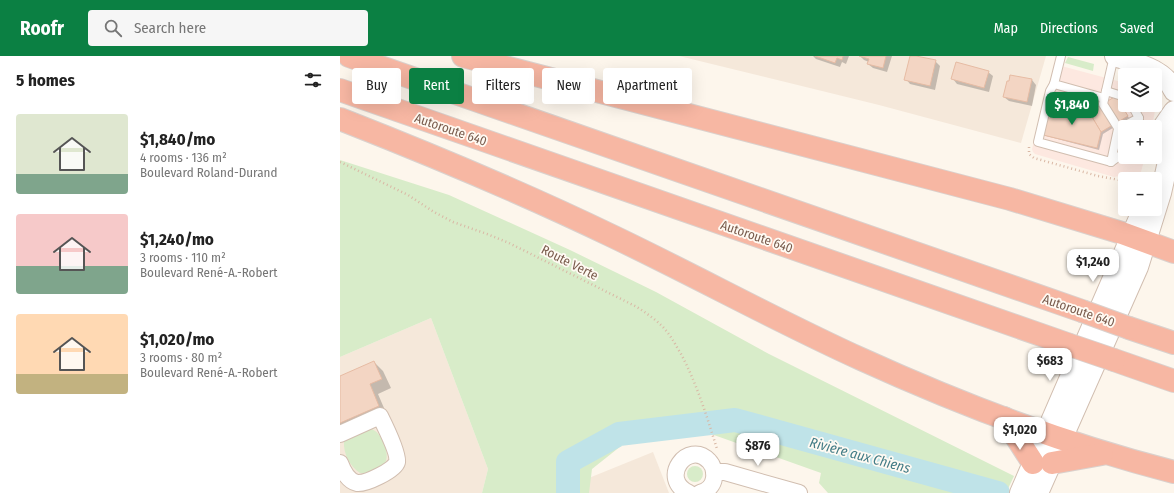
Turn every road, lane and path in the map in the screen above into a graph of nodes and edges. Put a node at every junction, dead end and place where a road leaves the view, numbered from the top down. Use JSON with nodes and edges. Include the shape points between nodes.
{"nodes":[{"id":1,"x":349,"y":56,"type":"edge"},
{"id":2,"x":463,"y":56,"type":"edge"},
{"id":3,"x":1061,"y":56,"type":"edge"},
{"id":4,"x":1115,"y":56,"type":"edge"},
{"id":5,"x":1171,"y":79,"type":"edge"},
{"id":6,"x":1054,"y":84,"type":"junction"},
{"id":7,"x":340,"y":90,"type":"edge"},
{"id":8,"x":1105,"y":95,"type":"junction"},
{"id":9,"x":1118,"y":96,"type":"edge"},
{"id":10,"x":1174,"y":111,"type":"edge"},
{"id":11,"x":1135,"y":112,"type":"edge"},
{"id":12,"x":1138,"y":118,"type":"joint"},
{"id":13,"x":340,"y":119,"type":"edge"},
{"id":14,"x":1134,"y":120,"type":"edge"},
{"id":15,"x":1118,"y":129,"type":"joint"},
{"id":16,"x":1162,"y":130,"type":"edge"},
{"id":17,"x":1174,"y":135,"type":"edge"},
{"id":18,"x":1118,"y":157,"type":"edge"},
{"id":19,"x":340,"y":162,"type":"edge"},
{"id":20,"x":1111,"y":162,"type":"junction"},
{"id":21,"x":1142,"y":216,"type":"edge"},
{"id":22,"x":1139,"y":239,"type":"junction"},
{"id":23,"x":1174,"y":252,"type":"edge"},
{"id":24,"x":1174,"y":343,"type":"edge"},
{"id":25,"x":1174,"y":381,"type":"edge"},
{"id":26,"x":1004,"y":418,"type":"junction"},
{"id":27,"x":340,"y":434,"type":"edge"},
{"id":28,"x":1054,"y":436,"type":"junction"},
{"id":29,"x":717,"y":452,"type":"dead end"},
{"id":30,"x":1106,"y":453,"type":"junction"},
{"id":31,"x":340,"y":463,"type":"edge"},
{"id":32,"x":714,"y":472,"type":"junction"},
{"id":33,"x":1174,"y":472,"type":"edge"},
{"id":34,"x":1035,"y":481,"type":"edge"},
{"id":35,"x":690,"y":493,"type":"edge"},
{"id":36,"x":700,"y":493,"type":"edge"},
{"id":37,"x":800,"y":493,"type":"edge"}],
"edges":[{"from":1,"to":24,"type":"highway","name":"Autoroute 640","bridge":true},
{"from":2,"to":22,"type":"highway","via":[[985,192]]},
{"from":3,"to":6,"type":"lane"},
{"from":4,"to":5,"type":"street"},
{"from":4,"to":8,"type":"lane"},
{"from":6,"to":8,"type":"lane"},
{"from":6,"to":20,"type":"lane","via":[[1038,142]]},
{"from":7,"to":25,"type":"highway","name":"Autoroute 640","bridge":true},
{"from":8,"to":9,"type":"lane"},
{"from":8,"to":15,"type":"lane","via":[[1103,104]]},
{"from":10,"to":16,"type":"street"},
{"from":11,"to":12,"type":"lane"},
{"from":12,"to":14,"type":"lane"},
{"from":13,"to":26,"type":"highway","via":[[577,219],[862,360]]},
{"from":15,"to":20,"type":"lane"},
{"from":17,"to":22,"type":"street","via":[[1161,193]]},
{"from":18,"to":20,"type":"lane"},
{"from":19,"to":29,"type":"path","name":"Route Verte","via":[[402,192],[453,222],[509,243],[637,307],[662,325],[685,363],[702,399]]},
{"from":21,"to":22,"type":"street"},
{"from":22,"to":23,"type":"highway"},
{"from":22,"to":28,"type":"street","via":[[1138,267]]},
{"from":26,"to":28,"type":"highway"},
{"from":26,"to":34,"type":"highway"},
{"from":27,"to":31,"type":"street","via":[[380,416],[397,461],[396,466],[388,471],[368,481],[357,483],[348,478]]},
{"from":28,"to":30,"type":"highway"},
{"from":28,"to":34,"type":"street"},
{"from":30,"to":33,"type":"highway"},
{"from":30,"to":34,"type":"highway"},
{"from":32,"to":35,"type":"street","via":[[711,463],[701,456],[692,455],[681,460],[676,468],[676,477],[679,486]]},
{"from":32,"to":36,"type":"street","via":[[711,486]]},
{"from":32,"to":37,"type":"street","via":[[725,472]]}]}
